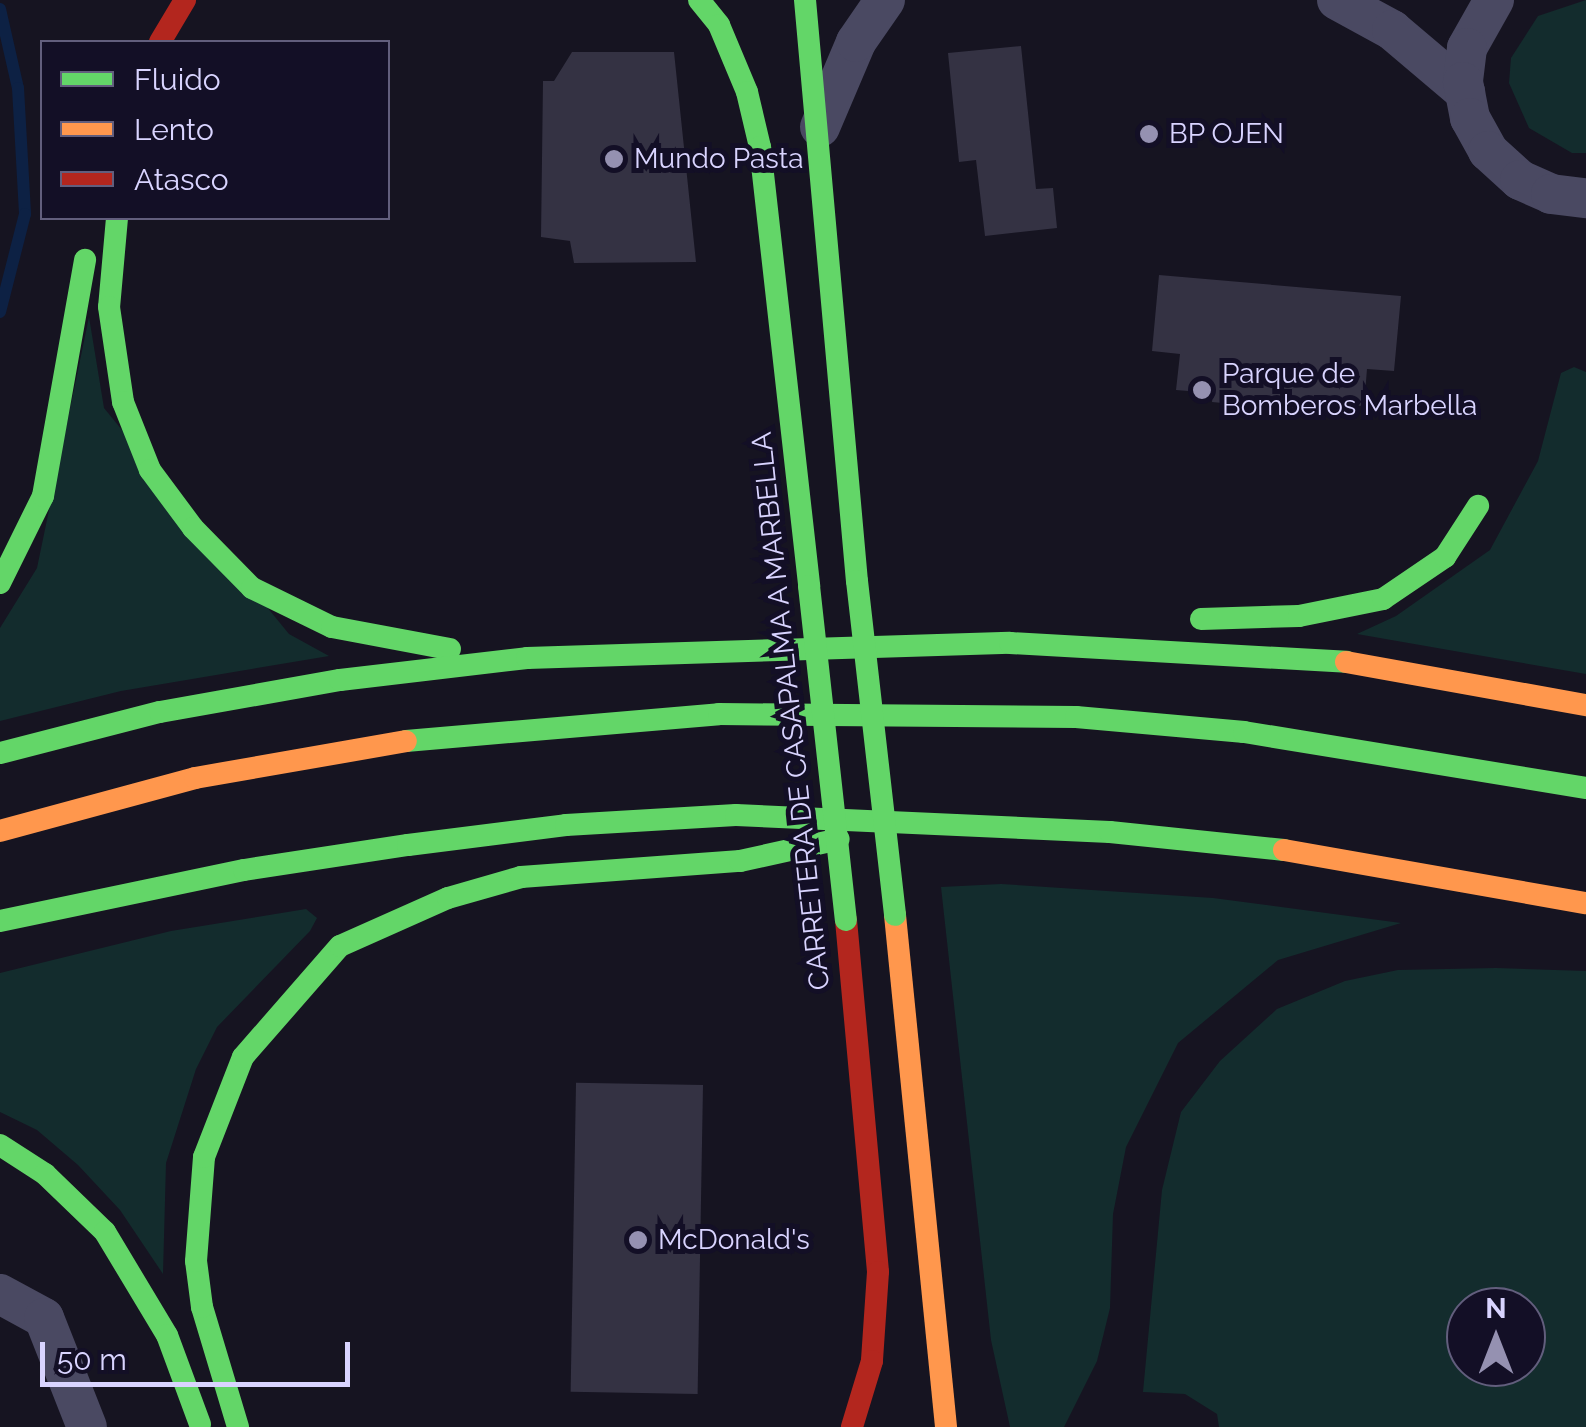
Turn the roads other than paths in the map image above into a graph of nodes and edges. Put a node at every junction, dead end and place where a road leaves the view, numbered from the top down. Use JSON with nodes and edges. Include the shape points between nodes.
{"nodes":[{"id":1,"x":186,"y":0,"type":"edge"},
{"id":2,"x":699,"y":0,"type":"edge"},
{"id":3,"x":805,"y":0,"type":"edge"},
{"id":4,"x":885,"y":0,"type":"edge"},
{"id":5,"x":1336,"y":0,"type":"edge"},
{"id":6,"x":1494,"y":0,"type":"edge"},
{"id":7,"x":161,"y":40,"type":"edge"},
{"id":8,"x":1465,"y":92,"type":"junction"},
{"id":9,"x":815,"y":140,"type":"junction"},
{"id":10,"x":1586,"y":198,"type":"edge"},
{"id":11,"x":117,"y":220,"type":"edge"},
{"id":12,"x":88,"y":236,"type":"dead end"},
{"id":13,"x":1478,"y":506,"type":"dead end"},
{"id":14,"x":0,"y":584,"type":"edge"},
{"id":15,"x":1184,"y":619,"type":"dead end"},
{"id":16,"x":1108,"y":621,"type":"dead end"},
{"id":17,"x":1010,"y":643,"type":"junction"},
{"id":18,"x":527,"y":658,"type":"junction"},
{"id":19,"x":1586,"y":704,"type":"edge"},
{"id":20,"x":0,"y":753,"type":"edge"},
{"id":21,"x":1586,"y":788,"type":"edge"},
{"id":22,"x":910,"y":824,"type":"junction"},
{"id":23,"x":0,"y":830,"type":"edge"},
{"id":24,"x":1586,"y":903,"type":"edge"},
{"id":25,"x":0,"y":921,"type":"edge"},
{"id":26,"x":0,"y":1145,"type":"edge"},
{"id":27,"x":0,"y":1294,"type":"edge"},
{"id":28,"x":87,"y":1427,"type":"edge"},
{"id":29,"x":201,"y":1427,"type":"edge"},
{"id":30,"x":238,"y":1427,"type":"edge"},
{"id":31,"x":852,"y":1427,"type":"edge"},
{"id":32,"x":946,"y":1427,"type":"edge"}],
"edges":[{"from":1,"to":7,"type":"main road"},
{"from":2,"to":31,"type":"main road","name":"CARRETERA DE CASAPALMA A MARBELLA","bridge":true,"via":[[719,25],[747,92],[760,147],[846,920],[878,1272],[872,1361]]},
{"from":3,"to":9,"type":"main road"},
{"from":4,"to":9,"type":"street","via":[[856,42]]},
{"from":5,"to":8,"type":"street","via":[[1392,30]]},
{"from":6,"to":8,"type":"street","via":[[1467,48]]},
{"from":8,"to":10,"type":"street","via":[[1470,118],[1502,167],[1551,194]]},
{"from":9,"to":32,"type":"main road","bridge":true},
{"from":11,"to":18,"type":"main road","via":[[109,307],[123,402],[150,470],[193,528],[252,588],[332,627]]},
{"from":12,"to":14,"type":"main road","via":[[43,496]]},
{"from":13,"to":15,"type":"main road","via":[[1445,557],[1384,598],[1299,616]]},
{"from":16,"to":17,"type":"main road"},
{"from":17,"to":18,"type":"main road"},
{"from":17,"to":19,"type":"main road","via":[[1365,663]]},
{"from":18,"to":20,"type":"main road","via":[[286,690]]},
{"from":21,"to":23,"type":"main road","via":[[1244,732],[1076,717],[720,714],[543,725],[368,746],[195,778]]},
{"from":22,"to":24,"type":"main road","via":[[1110,832],[1336,856]]},
{"from":22,"to":25,"type":"main road","via":[[736,815],[566,825],[244,870]]},
{"from":22,"to":30,"type":"main road","via":[[740,860],[521,877],[448,898],[340,946],[243,1057],[218,1106],[204,1157],[197,1206],[200,1292]]},
{"from":26,"to":29,"type":"main road","via":[[45,1174],[105,1232],[167,1336]]},
{"from":27,"to":28,"type":"street","via":[[44,1318]]}]}
